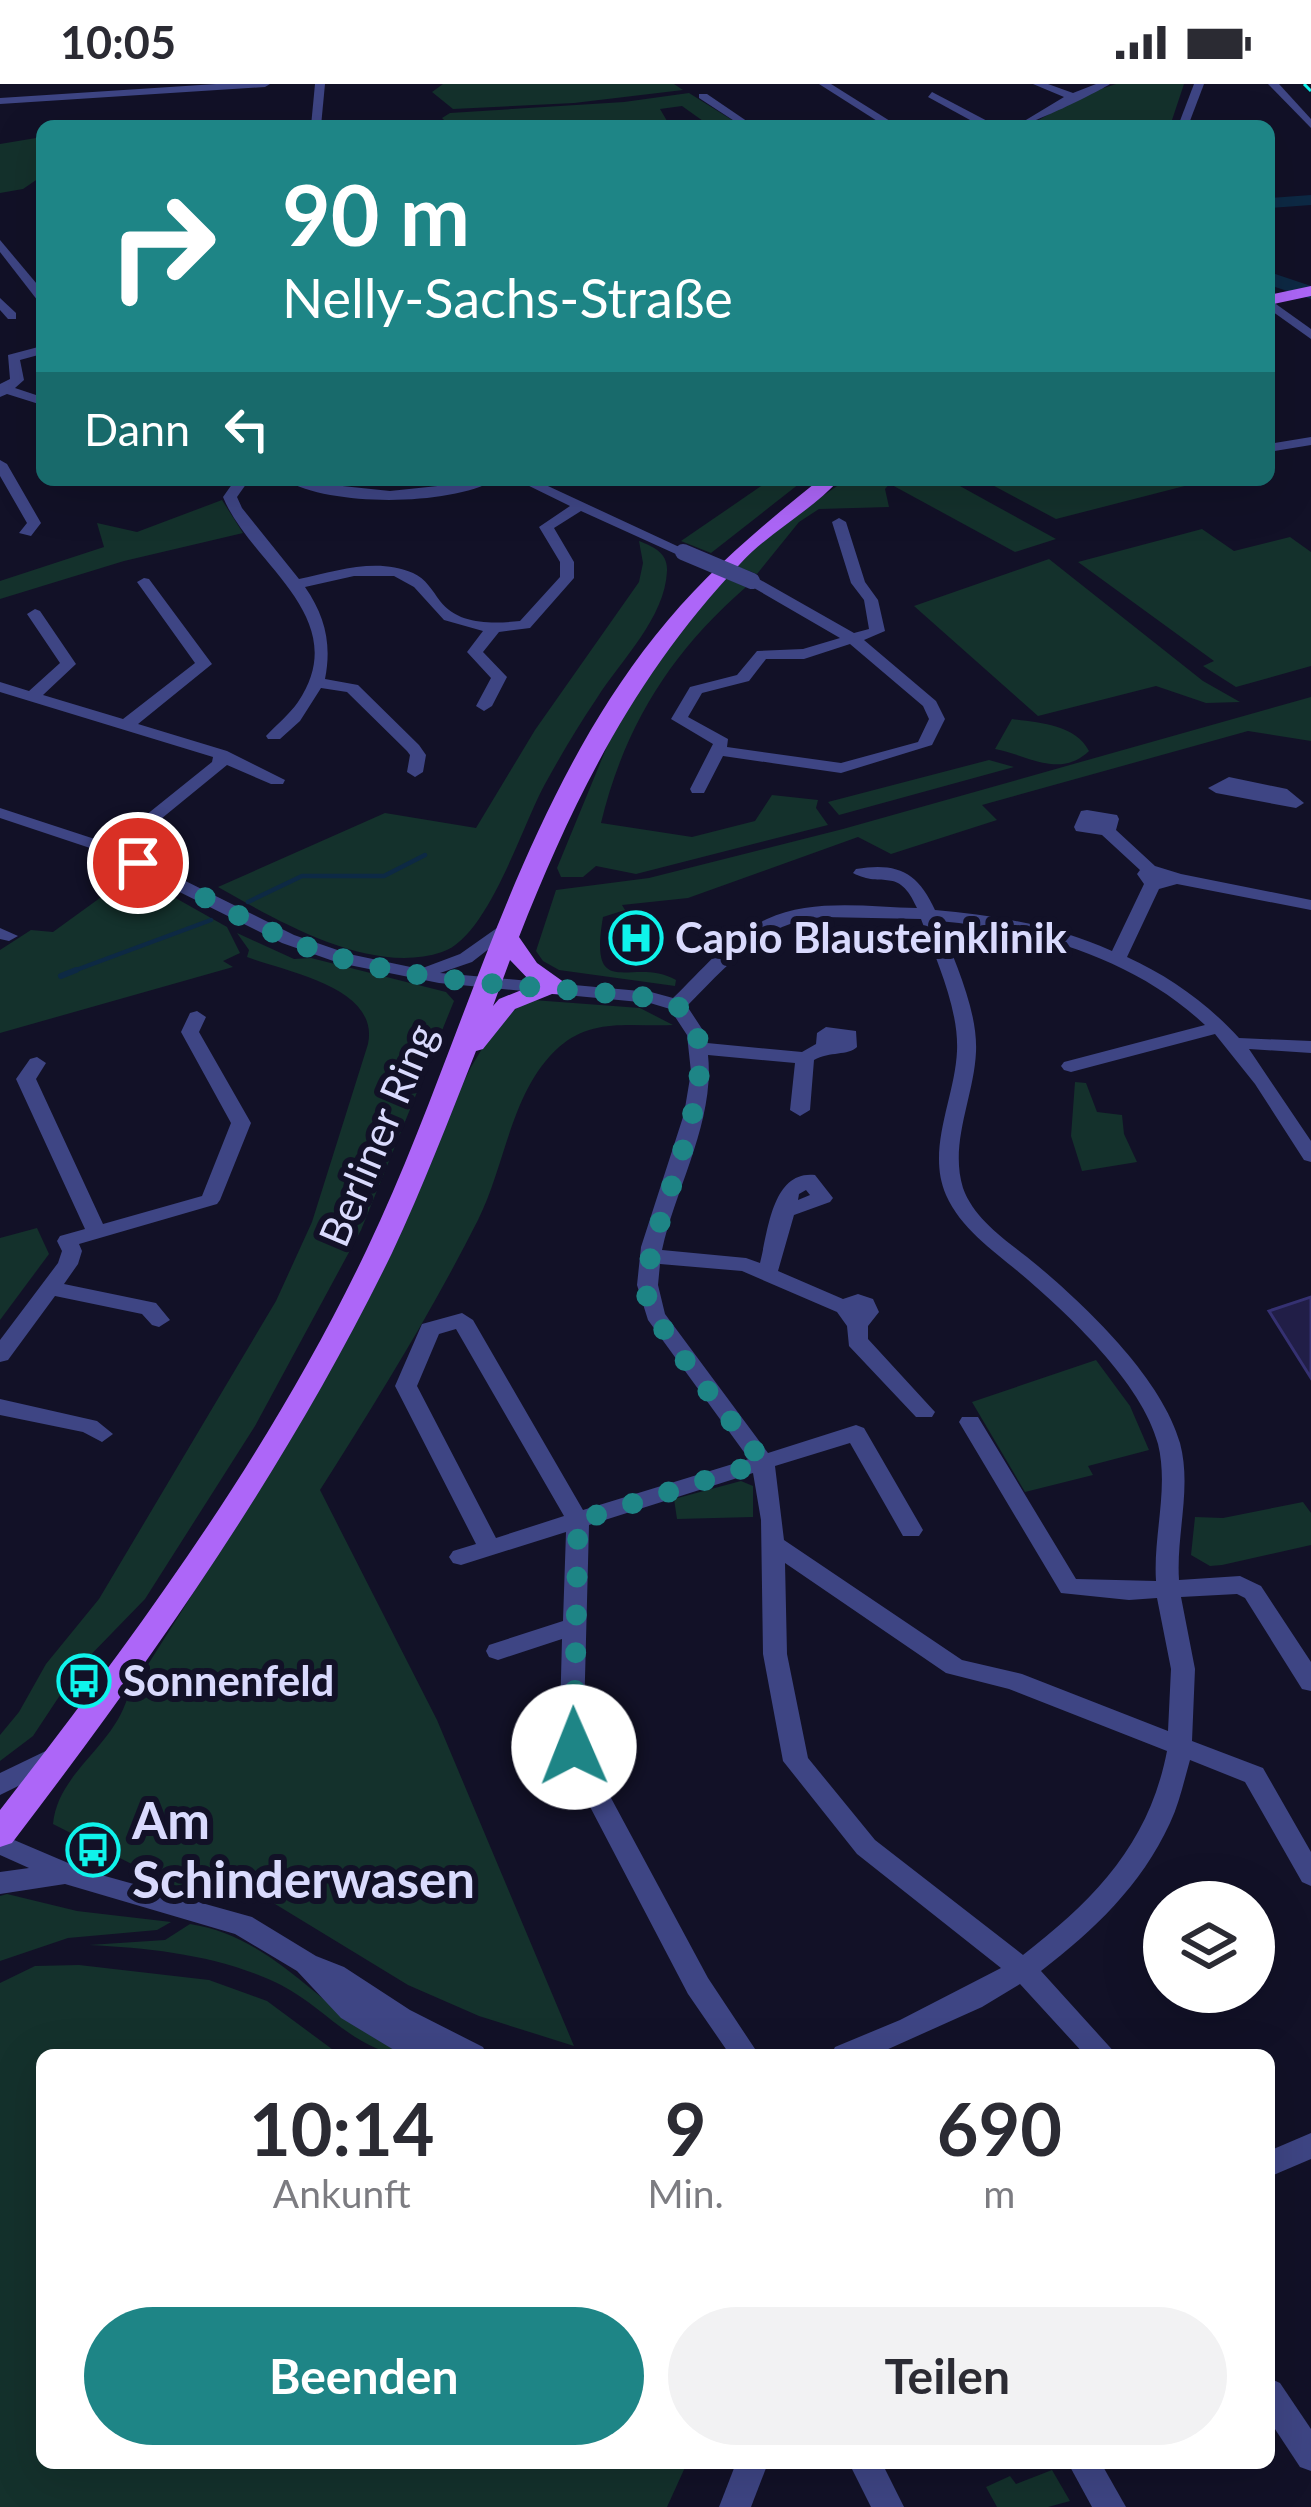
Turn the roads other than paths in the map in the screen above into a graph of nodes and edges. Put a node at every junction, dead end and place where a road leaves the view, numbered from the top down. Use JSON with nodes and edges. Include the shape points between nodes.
{"nodes":[{"id":1,"x":265,"y":84,"type":"edge"},
{"id":2,"x":320,"y":84,"type":"edge"},
{"id":3,"x":851,"y":84,"type":"edge"},
{"id":4,"x":1039,"y":84,"type":"edge"},
{"id":5,"x":1106,"y":84,"type":"edge"},
{"id":6,"x":1199,"y":84,"type":"edge"},
{"id":7,"x":1273,"y":84,"type":"edge"},
{"id":8,"x":827,"y":86,"type":"edge"},
{"id":9,"x":932,"y":95,"type":"dead end"},
{"id":10,"x":703,"y":96,"type":"dead end"},
{"id":11,"x":1072,"y":97,"type":"junction"},
{"id":12,"x":0,"y":101,"type":"edge"},
{"id":13,"x":317,"y":120,"type":"edge"},
{"id":14,"x":740,"y":120,"type":"edge"},
{"id":15,"x":883,"y":120,"type":"edge"},
{"id":16,"x":978,"y":120,"type":"edge"},
{"id":17,"x":1032,"y":120,"type":"edge"},
{"id":18,"x":1186,"y":120,"type":"edge"},
{"id":19,"x":1311,"y":125,"type":"edge"},
{"id":20,"x":0,"y":244,"type":"edge"},
{"id":21,"x":36,"y":290,"type":"edge"},
{"id":22,"x":1311,"y":291,"type":"edge"},
{"id":23,"x":1275,"y":300,"type":"edge"},
{"id":24,"x":0,"y":302,"type":"edge"},
{"id":25,"x":1275,"y":306,"type":"edge"},
{"id":26,"x":12,"y":316,"type":"dead end"},
{"id":27,"x":1311,"y":335,"type":"edge"},
{"id":28,"x":36,"y":352,"type":"edge"},
{"id":29,"x":2,"y":390,"type":"edge"},
{"id":30,"x":36,"y":398,"type":"edge"},
{"id":31,"x":1311,"y":441,"type":"edge"},
{"id":32,"x":1275,"y":448,"type":"edge"},
{"id":33,"x":1275,"y":450,"type":"edge"},
{"id":34,"x":1311,"y":455,"type":"edge"},
{"id":35,"x":0,"y":464,"type":"edge"},
{"id":36,"x":238,"y":486,"type":"edge"},
{"id":37,"x":317,"y":486,"type":"edge"},
{"id":38,"x":456,"y":486,"type":"edge"},
{"id":39,"x":537,"y":486,"type":"edge"},
{"id":40,"x":822,"y":486,"type":"edge"},
{"id":41,"x":580,"y":506,"type":"junction"},
{"id":42,"x":838,"y":522,"type":"dead end"},
{"id":43,"x":26,"y":533,"type":"dead end"},
{"id":44,"x":144,"y":582,"type":"dead end"},
{"id":45,"x":297,"y":584,"type":"junction"},
{"id":46,"x":35,"y":614,"type":"dead end"},
{"id":47,"x":495,"y":626,"type":"junction"},
{"id":48,"x":854,"y":639,"type":"junction"},
{"id":49,"x":319,"y":683,"type":"junction"},
{"id":50,"x":0,"y":687,"type":"edge"},
{"id":51,"x":32,"y":697,"type":"junction"},
{"id":52,"x":484,"y":706,"type":"dead end"},
{"id":53,"x":127,"y":724,"type":"junction"},
{"id":54,"x":274,"y":736,"type":"dead end"},
{"id":55,"x":720,"y":751,"type":"junction"},
{"id":56,"x":222,"y":758,"type":"junction"},
{"id":57,"x":416,"y":772,"type":"dead end"},
{"id":58,"x":277,"y":780,"type":"dead end"},
{"id":59,"x":698,"y":789,"type":"dead end"},
{"id":60,"x":0,"y":813,"type":"edge"},
{"id":61,"x":1107,"y":831,"type":"dead end"},
{"id":62,"x":111,"y":850,"type":"junction"},
{"id":63,"x":862,"y":873,"type":"dead end"},
{"id":64,"x":1152,"y":877,"type":"junction"},
{"id":65,"x":1311,"y":905,"type":"edge"},
{"id":66,"x":928,"y":912,"type":"junction"},
{"id":67,"x":508,"y":928,"type":"junction"},
{"id":68,"x":1117,"y":958,"type":"junction"},
{"id":69,"x":415,"y":974,"type":"junction"},
{"id":70,"x":488,"y":983,"type":"junction"},
{"id":71,"x":554,"y":989,"type":"junction"},
{"id":72,"x":676,"y":1005,"type":"junction"},
{"id":73,"x":197,"y":1017,"type":"dead end"},
{"id":74,"x":1226,"y":1035,"type":"junction"},
{"id":75,"x":825,"y":1046,"type":"dead end"},
{"id":76,"x":1311,"y":1047,"type":"edge"},
{"id":77,"x":697,"y":1048,"type":"junction"},
{"id":78,"x":463,"y":1055,"type":"junction"},
{"id":79,"x":806,"y":1058,"type":"junction"},
{"id":80,"x":37,"y":1063,"type":"dead end"},
{"id":81,"x":1071,"y":1066,"type":"dead end"},
{"id":82,"x":800,"y":1110,"type":"dead end"},
{"id":83,"x":1311,"y":1156,"type":"edge"},
{"id":84,"x":788,"y":1210,"type":"dead end"},
{"id":85,"x":97,"y":1232,"type":"junction"},
{"id":86,"x":651,"y":1256,"type":"junction"},
{"id":87,"x":769,"y":1271,"type":"junction"},
{"id":88,"x":50,"y":1288,"type":"junction"},
{"id":89,"x":159,"y":1320,"type":"dead end"},
{"id":90,"x":0,"y":1355,"type":"edge"},
{"id":91,"x":0,"y":1407,"type":"edge"},
{"id":92,"x":924,"y":1412,"type":"dead end"},
{"id":93,"x":970,"y":1422,"type":"dead end"},
{"id":94,"x":102,"y":1434,"type":"dead end"},
{"id":95,"x":763,"y":1462,"type":"junction"},
{"id":96,"x":578,"y":1521,"type":"junction"},
{"id":97,"x":910,"y":1530,"type":"dead end"},
{"id":98,"x":772,"y":1543,"type":"junction"},
{"id":99,"x":489,"y":1547,"type":"junction"},
{"id":100,"x":461,"y":1556,"type":"dead end"},
{"id":101,"x":1168,"y":1589,"type":"junction"},
{"id":102,"x":575,"y":1626,"type":"junction"},
{"id":103,"x":498,"y":1651,"type":"dead end"},
{"id":104,"x":1311,"y":1682,"type":"edge"},
{"id":105,"x":1180,"y":1747,"type":"junction"},
{"id":106,"x":67,"y":1748,"type":"junction"},
{"id":107,"x":0,"y":1785,"type":"edge"},
{"id":108,"x":0,"y":1834,"type":"edge"},
{"id":109,"x":0,"y":1844,"type":"edge"},
{"id":110,"x":65,"y":1874,"type":"junction"},
{"id":111,"x":1311,"y":1875,"type":"edge"},
{"id":112,"x":0,"y":1883,"type":"edge"},
{"id":113,"x":307,"y":1964,"type":"junction"},
{"id":114,"x":1024,"y":1971,"type":"junction"},
{"id":115,"x":420,"y":2049,"type":"edge"},
{"id":116,"x":460,"y":2049,"type":"edge"},
{"id":117,"x":742,"y":2049,"type":"edge"},
{"id":118,"x":860,"y":2049,"type":"edge"},
{"id":119,"x":1097,"y":2049,"type":"edge"},
{"id":120,"x":1311,"y":2146,"type":"edge"},
{"id":121,"x":1275,"y":2161,"type":"edge"},
{"id":122,"x":1275,"y":2401,"type":"edge"},
{"id":123,"x":1311,"y":2456,"type":"edge"},
{"id":124,"x":750,"y":2469,"type":"edge"},
{"id":125,"x":868,"y":2469,"type":"edge"},
{"id":126,"x":1088,"y":2469,"type":"edge"},
{"id":127,"x":735,"y":2507,"type":"edge"},
{"id":128,"x":888,"y":2507,"type":"edge"},
{"id":129,"x":1110,"y":2507,"type":"edge"}],
"edges":[{"from":1,"to":12,"type":"street"},
{"from":2,"to":13,"type":"street"},
{"from":3,"to":8,"type":"street"},
{"from":4,"to":11,"type":"street"},
{"from":5,"to":11,"type":"street"},
{"from":6,"to":18,"type":"street"},
{"from":7,"to":19,"type":"street"},
{"from":8,"to":15,"type":"street"},
{"from":9,"to":16,"type":"street"},
{"from":10,"to":14,"type":"street"},
{"from":11,"to":17,"type":"street"},
{"from":20,"to":21,"type":"street"},
{"from":22,"to":23,"type":"main road"},
{"from":24,"to":26,"type":"street"},
{"from":25,"to":27,"type":"street"},
{"from":28,"to":29,"type":"street","via":[[13,358],[18,376]]},
{"from":29,"to":30,"type":"street"},
{"from":31,"to":32,"type":"street"},
{"from":33,"to":34,"type":"street"},
{"from":35,"to":43,"type":"street","via":[[34,523]]},
{"from":36,"to":45,"type":"street","via":[[230,497],[237,515]]},
{"from":37,"to":38,"type":"street","via":[[403,496]]},
{"from":39,"to":41,"type":"street"},
{"from":40,"to":67,"type":"main road","name":"Berliner Ring","via":[[730,560],[649,655],[586,758]]},
{"from":41,"to":47,"type":"street","via":[[546,527],[567,562],[567,578],[532,621]]},
{"from":41,"to":48,"type":"street","bridge":true,"via":[[752,581]]},
{"from":42,"to":48,"type":"street","via":[[879,626]]},
{"from":44,"to":53,"type":"street","via":[[204,664]]},
{"from":45,"to":47,"type":"street","via":[[370,570],[405,575],[446,615]]},
{"from":45,"to":49,"type":"street","via":[[321,632]]},
{"from":46,"to":51,"type":"street","via":[[68,664]]},
{"from":47,"to":52,"type":"street","via":[[475,652],[499,677]]},
{"from":48,"to":55,"type":"street","via":[[804,654],[762,654],[743,678],[695,690],[679,719],[716,736]]},
{"from":48,"to":55,"type":"street","via":[[936,712],[924,745],[841,768]]},
{"from":49,"to":54,"type":"street"},
{"from":49,"to":57,"type":"street","via":[[355,690],[413,748]]},
{"from":50,"to":51,"type":"street"},
{"from":51,"to":53,"type":"street"},
{"from":53,"to":56,"type":"street"},
{"from":55,"to":59,"type":"street"},
{"from":56,"to":58,"type":"street"},
{"from":56,"to":62,"type":"street"},
{"from":60,"to":62,"type":"street"},
{"from":61,"to":64,"type":"street"},
{"from":62,"to":69,"type":"street","via":[[288,939]]},
{"from":63,"to":66,"type":"street","via":[[907,879]]},
{"from":64,"to":65,"type":"street"},
{"from":64,"to":68,"type":"street"},
{"from":66,"to":68,"type":"street","via":[[987,919]]},
{"from":66,"to":72,"type":"street","via":[[813,913],[776,922]]},
{"from":66,"to":101,"type":"street","via":[[967,1032],[955,1192],[1093,1332],[1158,1417],[1174,1467]]},
{"from":67,"to":69,"type":"street","via":[[466,958]]},
{"from":67,"to":70,"type":"main road","name":"Berliner Ring"},
{"from":67,"to":71,"type":"main road","via":[[515,953]]},
{"from":68,"to":74,"type":"street","via":[[1156,977]]},
{"from":69,"to":70,"type":"street"},
{"from":70,"to":71,"type":"street"},
{"from":70,"to":78,"type":"main road","name":"Berliner Ring"},
{"from":71,"to":72,"type":"street"},
{"from":71,"to":78,"type":"main road","via":[[507,1004]]},
{"from":72,"to":77,"type":"street"},
{"from":73,"to":85,"type":"street","via":[[190,1032],[241,1123],[216,1192],[200,1205]]},
{"from":74,"to":76,"type":"street"},
{"from":74,"to":81,"type":"street"},
{"from":74,"to":83,"type":"street"},
{"from":75,"to":79,"type":"street"},
{"from":77,"to":79,"type":"street"},
{"from":77,"to":86,"type":"street","via":[[698,1091]]},
{"from":78,"to":106,"type":"main road","name":"Berliner Ring","via":[[338,1334],[178,1592]]},
{"from":79,"to":82,"type":"street"},
{"from":80,"to":85,"type":"street","via":[[26,1079]]},
{"from":84,"to":87,"type":"street"},
{"from":85,"to":88,"type":"street","via":[[67,1240],[68,1264]]},
{"from":86,"to":87,"type":"street"},
{"from":86,"to":95,"type":"street","via":[[648,1304]]},
{"from":87,"to":92,"type":"street","via":[[852,1314],[857,1341]]},
{"from":88,"to":89,"type":"street","via":[[149,1308]]},
{"from":88,"to":90,"type":"street"},
{"from":91,"to":94,"type":"street"},
{"from":93,"to":101,"type":"street","via":[[1069,1587]]},
{"from":95,"to":96,"type":"street"},
{"from":95,"to":97,"type":"street","via":[[856,1433]]},
{"from":95,"to":98,"type":"street"},
{"from":96,"to":99,"type":"street"},
{"from":96,"to":99,"type":"street","via":[[462,1320],[430,1329],[406,1386]]},
{"from":96,"to":102,"type":"street"},
{"from":98,"to":105,"type":"street","via":[[955,1666]]},
{"from":98,"to":114,"type":"street","via":[[775,1654],[796,1761],[871,1852]]},
{"from":99,"to":100,"type":"street"},
{"from":101,"to":104,"type":"street","via":[[1240,1585],[1253,1592]]},
{"from":101,"to":105,"type":"street","via":[[1184,1679]]},
{"from":102,"to":103,"type":"street"},
{"from":102,"to":117,"type":"street","via":[[578,1759],[698,1986]]},
{"from":105,"to":111,"type":"street","via":[[1255,1775]]},
{"from":105,"to":114,"type":"street","via":[[1145,1853],[1096,1913]]},
{"from":106,"to":107,"type":"street"},
{"from":106,"to":108,"type":"main road","name":"Berliner Ring"},
{"from":109,"to":110,"type":"street"},
{"from":110,"to":112,"type":"street"},
{"from":110,"to":113,"type":"street","via":[[243,1925]]},
{"from":113,"to":115,"type":"street","via":[[339,2001]]},
{"from":113,"to":116,"type":"street"},
{"from":114,"to":118,"type":"street"},
{"from":114,"to":119,"type":"street"},
{"from":120,"to":121,"type":"street"},
{"from":122,"to":123,"type":"street"},
{"from":124,"to":127,"type":"street"},
{"from":125,"to":128,"type":"street"},
{"from":126,"to":129,"type":"street"}]}
